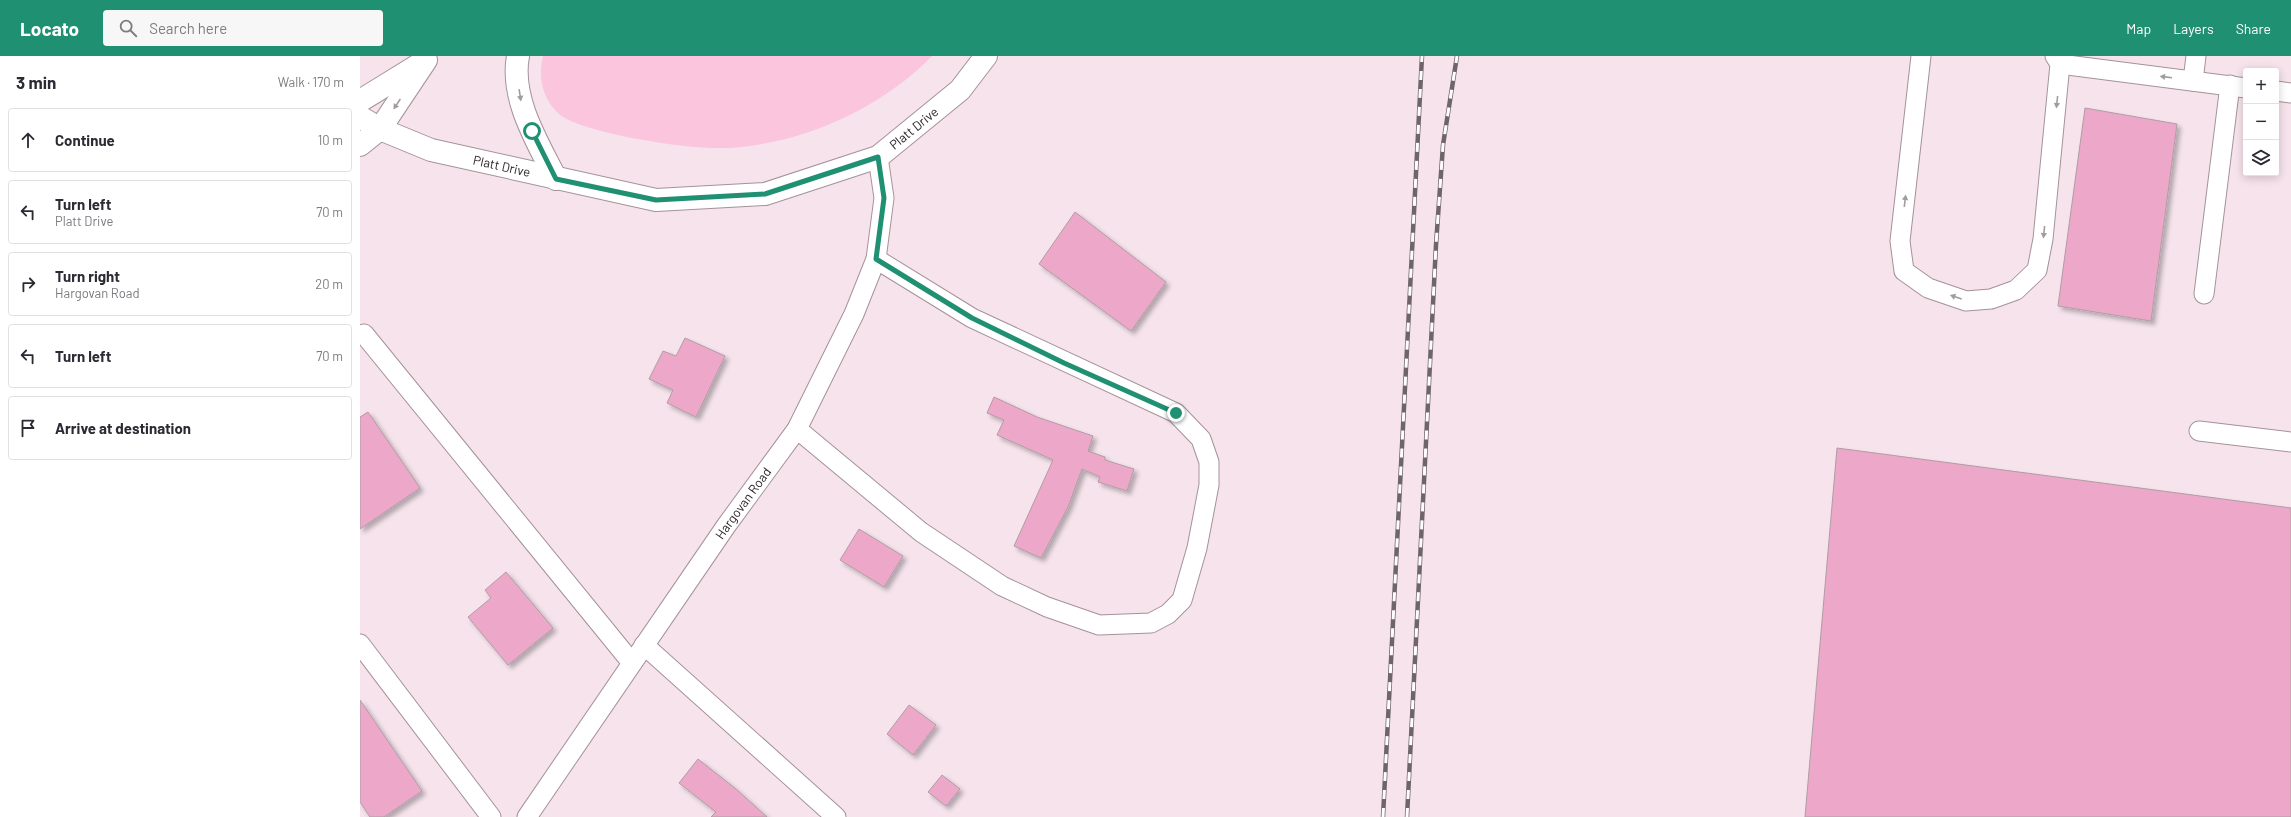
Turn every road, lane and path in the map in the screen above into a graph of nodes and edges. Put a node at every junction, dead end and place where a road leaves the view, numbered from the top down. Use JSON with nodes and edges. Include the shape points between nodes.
{"nodes":[{"id":1,"x":518,"y":56,"type":"edge"},
{"id":2,"x":986,"y":56,"type":"edge"},
{"id":3,"x":1921,"y":56,"type":"edge"},
{"id":4,"x":2196,"y":56,"type":"edge"},
{"id":5,"x":429,"y":58,"type":"edge"},
{"id":6,"x":2058,"y":60,"type":"edge"},
{"id":7,"x":2193,"y":81,"type":"junction"},
{"id":8,"x":2238,"y":86,"type":"edge"},
{"id":9,"x":2279,"y":91,"type":"edge"},
{"id":10,"x":2291,"y":93,"type":"edge"},
{"id":11,"x":360,"y":101,"type":"edge"},
{"id":12,"x":360,"y":117,"type":"edge"},
{"id":13,"x":380,"y":129,"type":"junction"},
{"id":14,"x":360,"y":145,"type":"edge"},
{"id":15,"x":878,"y":157,"type":"junction"},
{"id":16,"x":556,"y":179,"type":"junction"},
{"id":17,"x":876,"y":259,"type":"junction"},
{"id":18,"x":2204,"y":294,"type":"dead end"},
{"id":19,"x":364,"y":334,"type":"dead end"},
{"id":20,"x":797,"y":429,"type":"junction"},
{"id":21,"x":2199,"y":431,"type":"dead end"},
{"id":22,"x":2291,"y":442,"type":"edge"},
{"id":23,"x":360,"y":644,"type":"edge"},
{"id":24,"x":644,"y":645,"type":"junction"},
{"id":25,"x":632,"y":663,"type":"junction"},
{"id":26,"x":491,"y":817,"type":"edge"},
{"id":27,"x":527,"y":817,"type":"edge"},
{"id":28,"x":836,"y":817,"type":"edge"}],
"edges":[{"from":1,"to":16,"type":"street","one_way":true,"via":[[516,64],[520,99],[532,131]]},
{"from":2,"to":15,"type":"street","name":"Platt Drive","via":[[960,90]]},
{"from":6,"to":3,"type":"lane","one_way":true,"via":[[2043,239],[2037,270],[2016,290],[1991,299],[1966,300],[1928,288],[1904,271],[1900,241]]},
{"from":4,"to":7,"type":"lane"},
{"from":5,"to":11,"type":"street"},
{"from":5,"to":13,"type":"street","one_way":true},
{"from":7,"to":6,"type":"lane","one_way":true},
{"from":7,"to":8,"type":"lane"},
{"from":8,"to":18,"type":"lane"},
{"from":9,"to":10,"type":"lane"},
{"from":12,"to":13,"type":"street","name":"Platt Drive"},
{"from":13,"to":14,"type":"street"},
{"from":13,"to":16,"type":"street","name":"Platt Drive","via":[[432,150]]},
{"from":15,"to":16,"type":"street","name":"Platt Drive","via":[[765,194],[656,200]]},
{"from":15,"to":17,"type":"lane","name":"Hargovan Road","via":[[884,198]]},
{"from":17,"to":20,"type":"lane","name":"Hargovan Road","via":[[854,314]]},
{"from":17,"to":20,"type":"lane","via":[[972,318],[1176,413],[1201,440],[1209,462],[1209,485],[1197,548],[1182,600],[1168,614],[1151,623],[1099,625],[1028,598],[1002,586],[921,532]]},
{"from":19,"to":25,"type":"lane"},
{"from":20,"to":24,"type":"lane","name":"Hargovan Road"},
{"from":21,"to":22,"type":"lane"},
{"from":23,"to":26,"type":"lane"},
{"from":24,"to":25,"type":"lane","name":"Hargovan Road"},
{"from":24,"to":28,"type":"lane"},
{"from":25,"to":27,"type":"lane","name":"Hargovan Road"}]}
